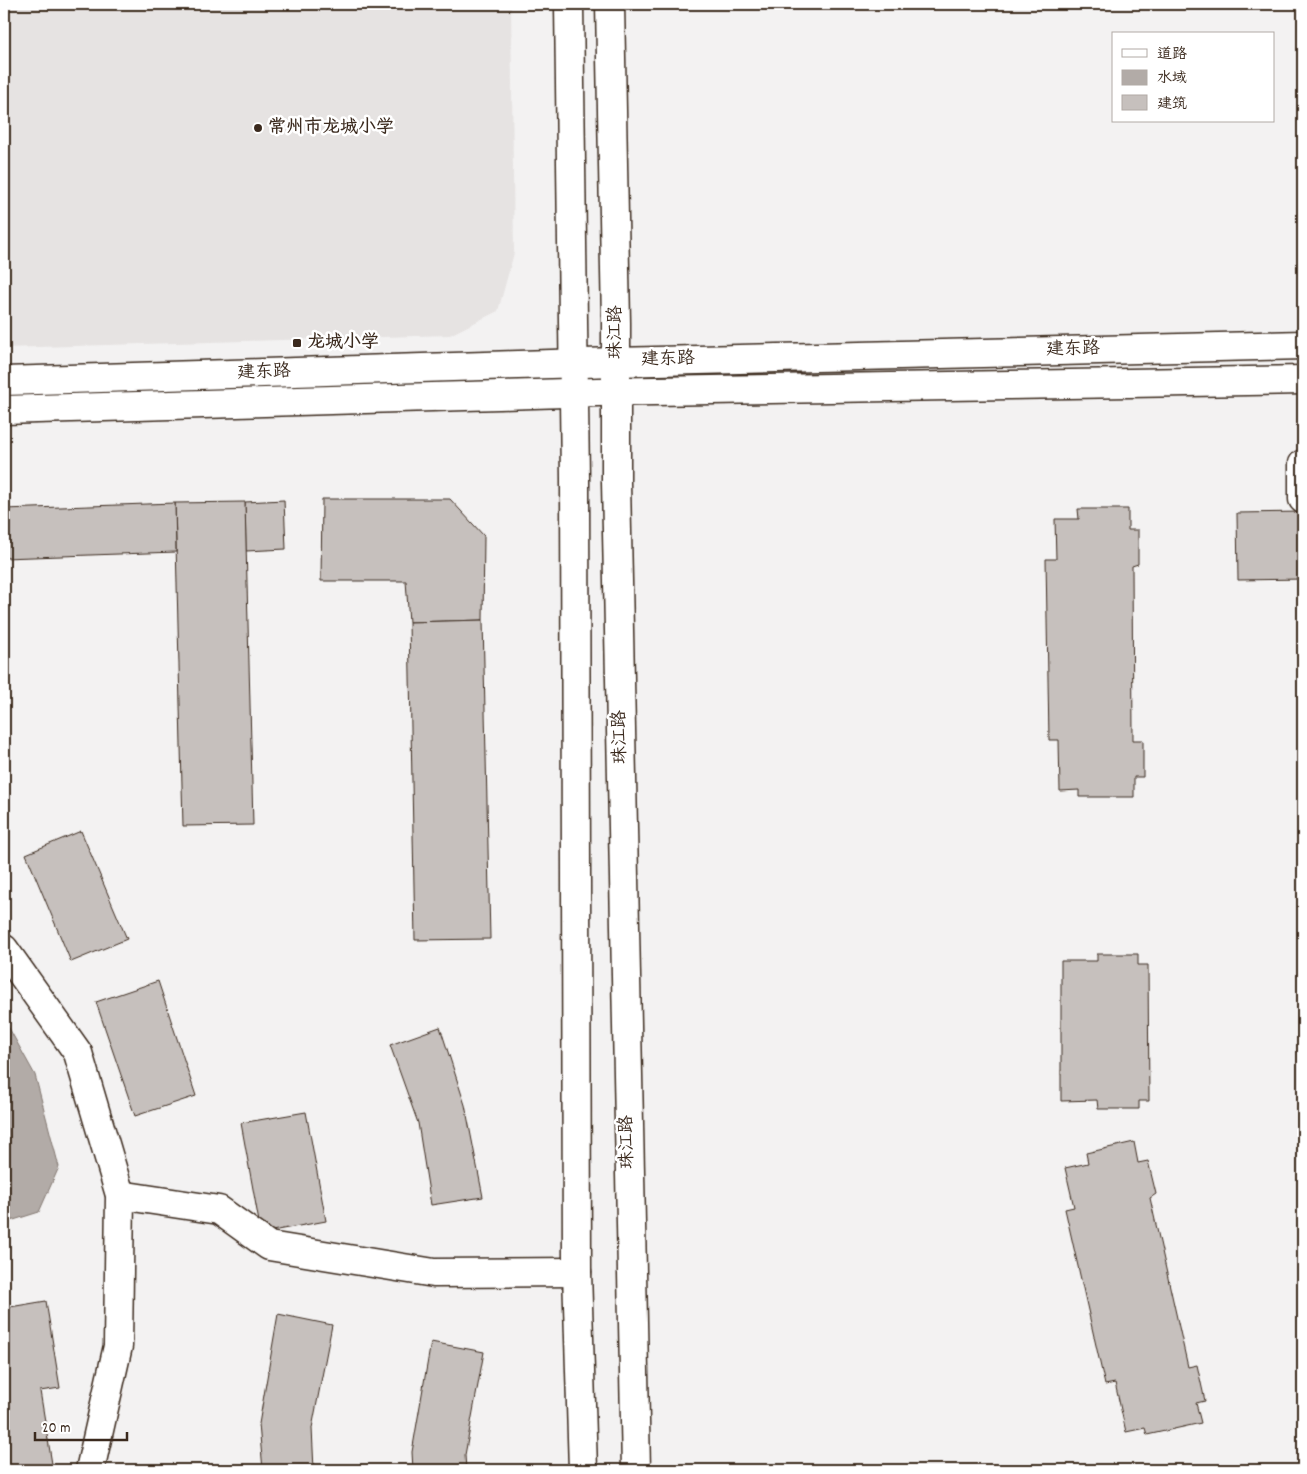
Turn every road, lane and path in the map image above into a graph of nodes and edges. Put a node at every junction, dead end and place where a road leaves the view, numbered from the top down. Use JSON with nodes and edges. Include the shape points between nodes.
{"nodes":[{"id":1,"x":569,"y":4,"type":"edge"},
{"id":2,"x":610,"y":4,"type":"edge"},
{"id":3,"x":1303,"y":344,"type":"edge"},
{"id":4,"x":616,"y":362,"type":"junction"},
{"id":5,"x":573,"y":364,"type":"junction"},
{"id":6,"x":1303,"y":380,"type":"edge"},
{"id":7,"x":4,"y":381,"type":"edge"},
{"id":8,"x":616,"y":391,"type":"junction"},
{"id":9,"x":574,"y":392,"type":"junction"},
{"id":10,"x":4,"y":410,"type":"edge"},
{"id":11,"x":1303,"y":464,"type":"edge"},
{"id":12,"x":1303,"y":499,"type":"edge"},
{"id":13,"x":4,"y":949,"type":"edge"},
{"id":14,"x":120,"y":1195,"type":"junction"},
{"id":15,"x":577,"y":1272,"type":"junction"},
{"id":16,"x":90,"y":1470,"type":"edge"},
{"id":17,"x":583,"y":1470,"type":"edge"},
{"id":18,"x":636,"y":1470,"type":"edge"}],
"edges":[{"from":1,"to":5,"type":"street"},
{"from":2,"to":4,"type":"street","name":"珠江路"},
{"from":3,"to":4,"type":"street","name":"建东路"},
{"from":4,"to":5,"type":"street","name":"建东路"},
{"from":4,"to":8,"type":"street","name":"珠江路"},
{"from":5,"to":7,"type":"street","name":"建东路"},
{"from":5,"to":9,"type":"street"},
{"from":6,"to":8,"type":"street","name":"建东路"},
{"from":8,"to":9,"type":"street","name":"建东路"},
{"from":8,"to":18,"type":"street","name":"珠江路"},
{"from":9,"to":10,"type":"street","name":"建东路"},
{"from":9,"to":15,"type":"street"},
{"from":11,"to":12,"type":"street"},
{"from":13,"to":14,"type":"street","via":[[78,1053]]},
{"from":14,"to":15,"type":"street","via":[[219,1210],[269,1246],[434,1273]]},
{"from":14,"to":16,"type":"street","via":[[118,1346]]},
{"from":15,"to":17,"type":"street"}]}
